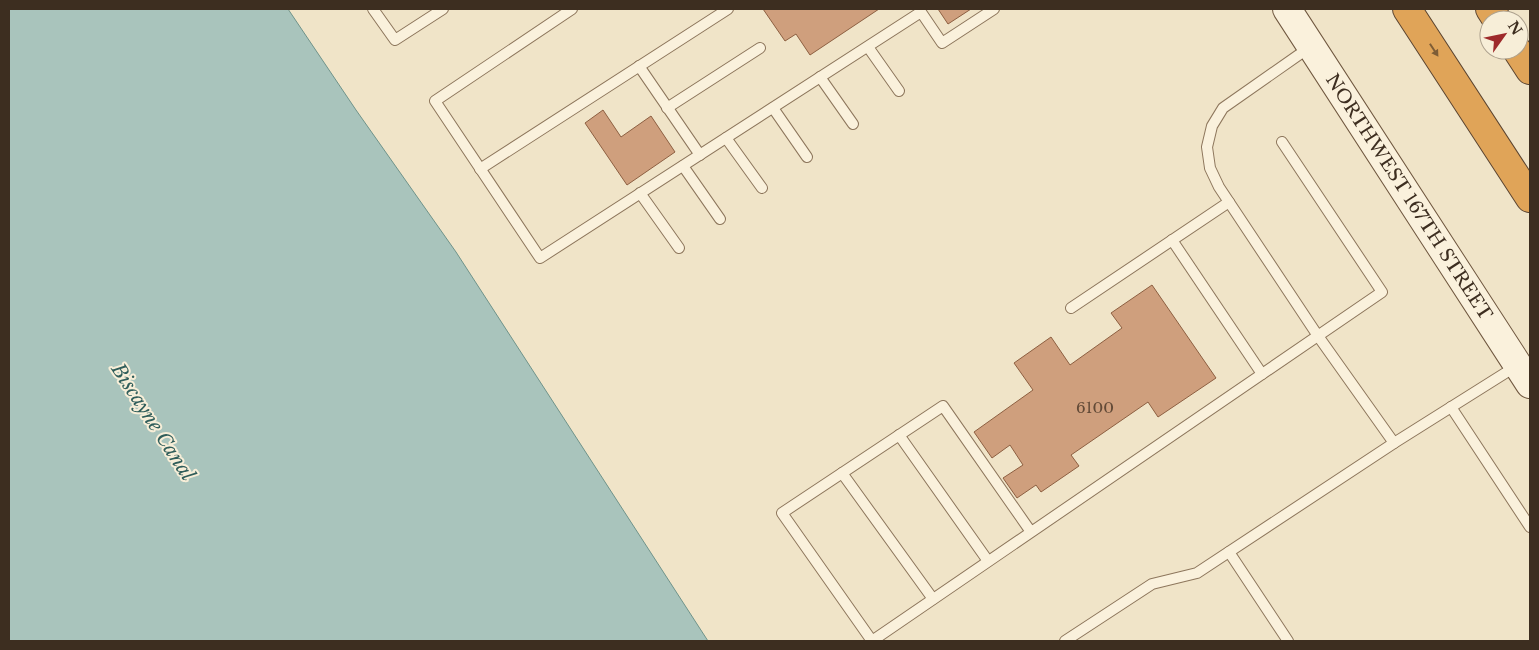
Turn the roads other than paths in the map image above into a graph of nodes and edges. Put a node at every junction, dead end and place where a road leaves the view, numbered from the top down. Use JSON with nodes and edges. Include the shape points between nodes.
{"nodes":[{"id":1,"x":373,"y":9,"type":"edge"},
{"id":2,"x":443,"y":9,"type":"edge"},
{"id":3,"x":572,"y":9,"type":"edge"},
{"id":4,"x":728,"y":9,"type":"edge"},
{"id":5,"x":994,"y":9,"type":"edge"},
{"id":6,"x":1287,"y":9,"type":"edge"},
{"id":7,"x":1407,"y":9,"type":"edge"},
{"id":8,"x":1311,"y":46,"type":"junction"},
{"id":9,"x":868,"y":47,"type":"junction"},
{"id":10,"x":760,"y":48,"type":"dead end"},
{"id":11,"x":639,"y":66,"type":"junction"},
{"id":12,"x":820,"y":78,"type":"junction"},
{"id":13,"x":899,"y":91,"type":"dead end"},
{"id":14,"x":668,"y":108,"type":"junction"},
{"id":15,"x":772,"y":108,"type":"junction"},
{"id":16,"x":853,"y":124,"type":"dead end"},
{"id":17,"x":726,"y":138,"type":"junction"},
{"id":18,"x":1282,"y":142,"type":"dead end"},
{"id":19,"x":700,"y":155,"type":"junction"},
{"id":20,"x":807,"y":157,"type":"dead end"},
{"id":21,"x":683,"y":166,"type":"junction"},
{"id":22,"x":480,"y":169,"type":"junction"},
{"id":23,"x":762,"y":188,"type":"dead end"},
{"id":24,"x":640,"y":194,"type":"junction"},
{"id":25,"x":1530,"y":198,"type":"edge"},
{"id":26,"x":1229,"y":202,"type":"junction"},
{"id":27,"x":720,"y":219,"type":"dead end"},
{"id":28,"x":1172,"y":240,"type":"junction"},
{"id":29,"x":679,"y":248,"type":"dead end"},
{"id":30,"x":1071,"y":308,"type":"dead end"},
{"id":31,"x":1318,"y":336,"type":"junction"},
{"id":32,"x":1262,"y":374,"type":"junction"},
{"id":33,"x":1524,"y":375,"type":"edge"},
{"id":34,"x":1451,"y":407,"type":"junction"},
{"id":35,"x":899,"y":435,"type":"junction"},
{"id":36,"x":1394,"y":443,"type":"junction"},
{"id":37,"x":842,"y":473,"type":"junction"},
{"id":38,"x":1530,"y":527,"type":"edge"},
{"id":39,"x":1031,"y":532,"type":"junction"},
{"id":40,"x":1229,"y":552,"type":"junction"},
{"id":41,"x":988,"y":561,"type":"junction"},
{"id":42,"x":933,"y":599,"type":"junction"},
{"id":43,"x":1065,"y":641,"type":"edge"},
{"id":44,"x":1288,"y":641,"type":"edge"}],
"edges":[{"from":1,"to":2,"type":"lane","via":[[394,40]]},
{"from":3,"to":22,"type":"lane","via":[[435,101]]},
{"from":4,"to":11,"type":"lane"},
{"from":5,"to":9,"type":"lane","via":[[942,43],[921,12]]},
{"from":6,"to":8,"type":"street","name":"NORTHWEST 167TH STREET"},
{"from":7,"to":25,"type":"highway","one_way":true},
{"from":8,"to":26,"type":"lane","via":[[1228,104],[1212,126],[1207,147],[1210,168]]},
{"from":8,"to":33,"type":"street","name":"NORTHWEST 167TH STREET"},
{"from":9,"to":12,"type":"lane"},
{"from":9,"to":13,"type":"lane"},
{"from":10,"to":14,"type":"lane"},
{"from":11,"to":14,"type":"lane"},
{"from":11,"to":22,"type":"lane"},
{"from":12,"to":15,"type":"lane"},
{"from":12,"to":16,"type":"lane"},
{"from":14,"to":19,"type":"lane"},
{"from":15,"to":17,"type":"lane"},
{"from":15,"to":20,"type":"lane"},
{"from":17,"to":19,"type":"lane"},
{"from":17,"to":23,"type":"lane"},
{"from":18,"to":31,"type":"lane","via":[[1382,292]]},
{"from":19,"to":21,"type":"lane"},
{"from":21,"to":24,"type":"lane"},
{"from":21,"to":27,"type":"lane"},
{"from":22,"to":24,"type":"lane","via":[[540,258]]},
{"from":24,"to":29,"type":"lane"},
{"from":26,"to":28,"type":"lane"},
{"from":26,"to":31,"type":"lane"},
{"from":28,"to":30,"type":"lane"},
{"from":28,"to":32,"type":"lane"},
{"from":31,"to":32,"type":"lane"},
{"from":31,"to":36,"type":"lane"},
{"from":32,"to":39,"type":"lane"},
{"from":33,"to":34,"type":"lane"},
{"from":34,"to":36,"type":"lane"},
{"from":34,"to":38,"type":"lane"},
{"from":35,"to":37,"type":"lane"},
{"from":35,"to":39,"type":"lane","via":[[943,406]]},
{"from":35,"to":41,"type":"lane"},
{"from":36,"to":40,"type":"lane"},
{"from":37,"to":42,"type":"lane"},
{"from":37,"to":42,"type":"lane","via":[[782,513],[872,641]]},
{"from":39,"to":41,"type":"lane"},
{"from":40,"to":43,"type":"lane","via":[[1197,573],[1152,584]]},
{"from":40,"to":44,"type":"lane"},
{"from":41,"to":42,"type":"lane"}]}
